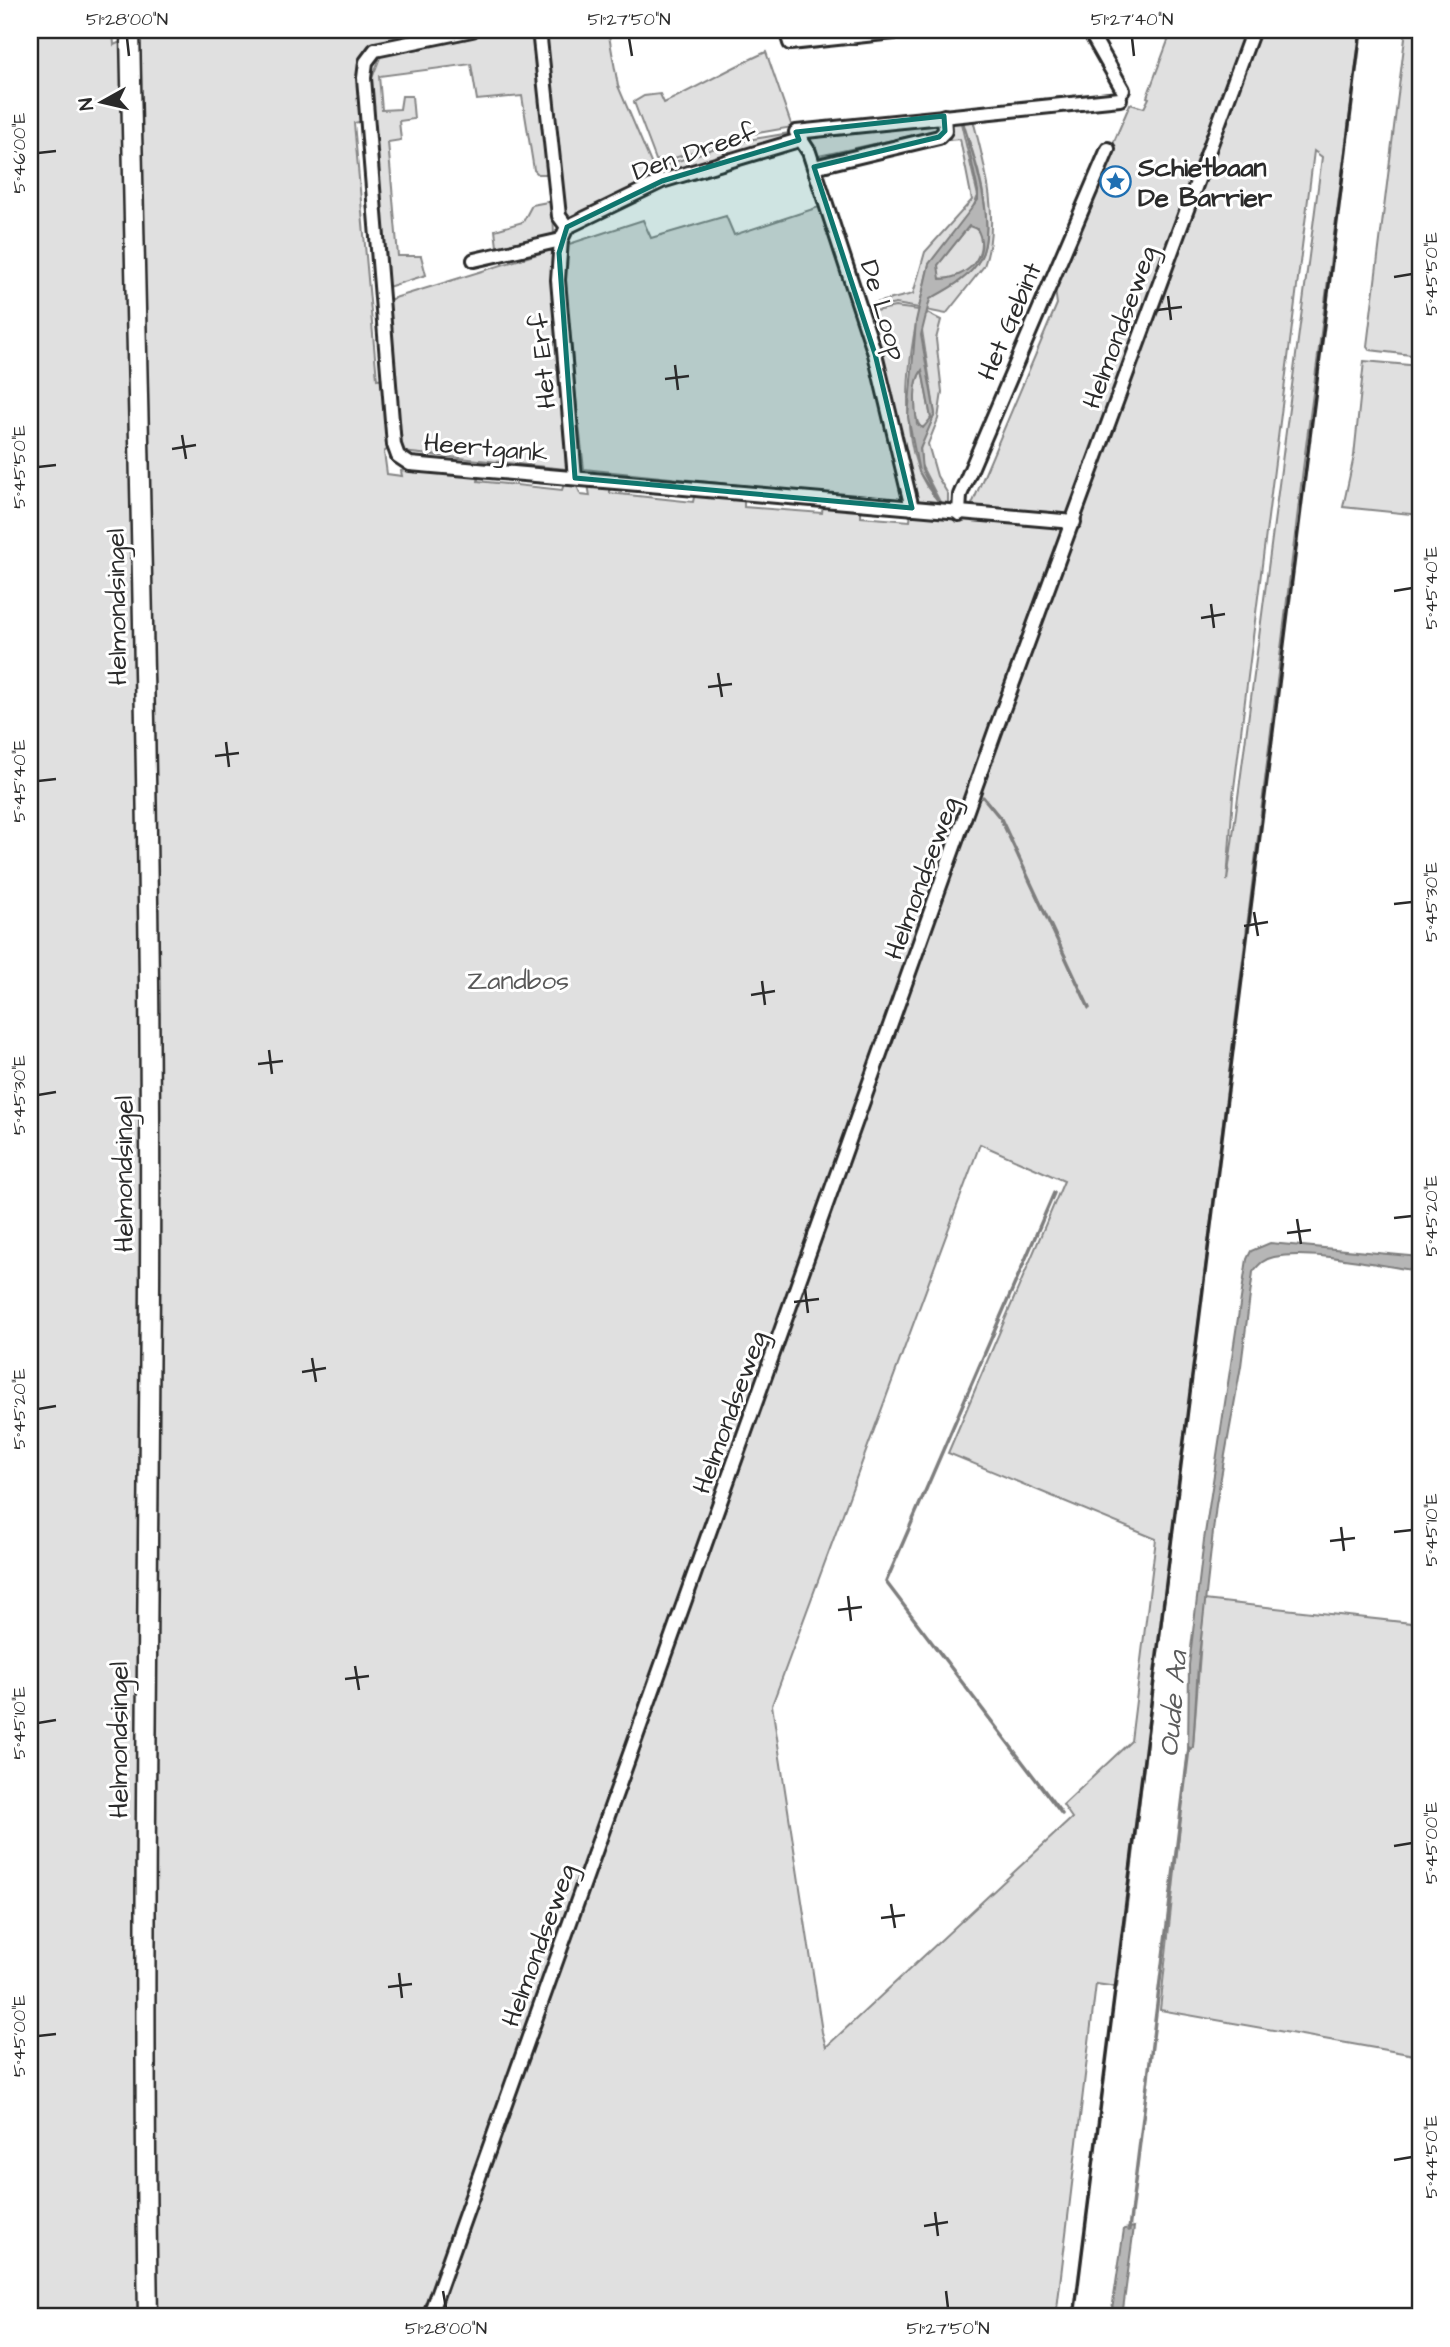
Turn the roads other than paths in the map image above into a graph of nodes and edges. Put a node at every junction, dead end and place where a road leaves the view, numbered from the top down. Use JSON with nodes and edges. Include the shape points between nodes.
{"nodes":[{"id":1,"x":130,"y":30,"type":"edge"},
{"id":2,"x":472,"y":30,"type":"edge"},
{"id":3,"x":539,"y":30,"type":"edge"},
{"id":4,"x":786,"y":30,"type":"edge"},
{"id":5,"x":913,"y":30,"type":"edge"},
{"id":6,"x":1089,"y":30,"type":"edge"},
{"id":7,"x":1253,"y":30,"type":"edge"},
{"id":8,"x":944,"y":116,"type":"junction"},
{"id":9,"x":798,"y":136,"type":"junction"},
{"id":10,"x":1108,"y":149,"type":"dead end"},
{"id":11,"x":814,"y":167,"type":"junction"},
{"id":12,"x":564,"y":233,"type":"junction"},
{"id":13,"x":474,"y":260,"type":"dead end"},
{"id":14,"x":575,"y":478,"type":"junction"},
{"id":15,"x":912,"y":508,"type":"junction"},
{"id":16,"x":959,"y":514,"type":"junction"},
{"id":17,"x":1074,"y":522,"type":"junction"},
{"id":18,"x":148,"y":2317,"type":"edge"},
{"id":19,"x":429,"y":2317,"type":"edge"}],
"edges":[{"from":1,"to":18,"type":"main road","name":"Helmondsingel","via":[[148,910],[150,1282],[143,2036]]},
{"from":2,"to":14,"type":"street","name":"Heertgank","via":[[375,50],[366,62],[394,445],[398,456],[410,464]]},
{"from":3,"to":12,"type":"street","name":"Het Erf"},
{"from":4,"to":5,"type":"street","via":[[790,43]]},
{"from":6,"to":8,"type":"street","name":"Den Dreef","via":[[1121,94]]},
{"from":7,"to":17,"type":"street","name":"Helmondseweg"},
{"from":8,"to":9,"type":"street","name":"Den Dreef"},
{"from":8,"to":11,"type":"street","via":[[945,131],[939,137]]},
{"from":9,"to":11,"type":"street","name":"De Loop"},
{"from":9,"to":12,"type":"street","name":"Den Dreef","via":[[662,181]]},
{"from":10,"to":16,"type":"street","name":"Het Gebint","via":[[960,495]]},
{"from":11,"to":15,"type":"street","name":"De Loop","via":[[875,355]]},
{"from":12,"to":13,"type":"street"},
{"from":12,"to":14,"type":"street","name":"Het Erf","via":[[558,280]]},
{"from":14,"to":15,"type":"street","name":"Heertgank"},
{"from":15,"to":16,"type":"street"},
{"from":16,"to":17,"type":"street"},
{"from":17,"to":19,"type":"street","name":"Helmondseweg"}]}
